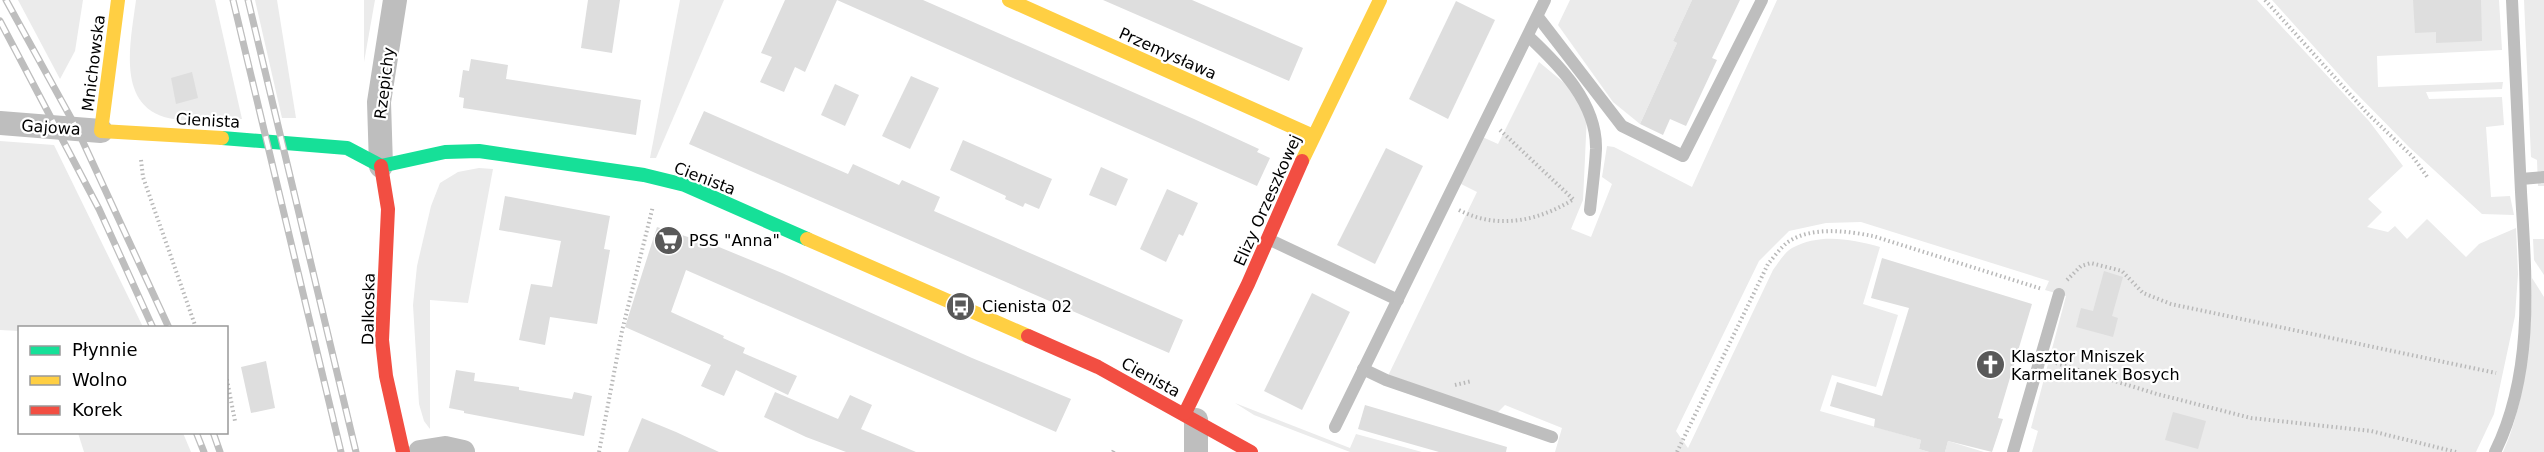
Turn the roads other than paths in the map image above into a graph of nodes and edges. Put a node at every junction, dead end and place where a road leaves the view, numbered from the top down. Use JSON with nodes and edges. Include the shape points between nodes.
{"nodes":[{"id":1,"x":118,"y":0,"type":"edge"},
{"id":2,"x":395,"y":0,"type":"edge"},
{"id":3,"x":1009,"y":0,"type":"edge"},
{"id":4,"x":1380,"y":0,"type":"edge"},
{"id":5,"x":1545,"y":0,"type":"edge"},
{"id":6,"x":1762,"y":0,"type":"edge"},
{"id":7,"x":2512,"y":0,"type":"edge"},
{"id":8,"x":1538,"y":17,"type":"junction"},
{"id":9,"x":1528,"y":36,"type":"junction"},
{"id":10,"x":0,"y":123,"type":"edge"},
{"id":11,"x":101,"y":130,"type":"junction"},
{"id":12,"x":1313,"y":136,"type":"junction"},
{"id":13,"x":381,"y":166,"type":"junction"},
{"id":14,"x":2544,"y":177,"type":"edge"},
{"id":15,"x":2521,"y":178,"type":"junction"},
{"id":16,"x":1590,"y":210,"type":"dead end"},
{"id":17,"x":1267,"y":239,"type":"junction"},
{"id":18,"x":2059,"y":294,"type":"road end"},
{"id":19,"x":1398,"y":300,"type":"junction"},
{"id":20,"x":1363,"y":369,"type":"junction"},
{"id":21,"x":1190,"y":416,"type":"junction"},
{"id":22,"x":1335,"y":427,"type":"dead end"},
{"id":23,"x":1552,"y":437,"type":"dead end"},
{"id":24,"x":403,"y":452,"type":"edge"},
{"id":25,"x":420,"y":452,"type":"edge"},
{"id":26,"x":463,"y":452,"type":"edge"},
{"id":27,"x":1196,"y":452,"type":"edge"},
{"id":28,"x":1251,"y":452,"type":"edge"},
{"id":29,"x":2013,"y":452,"type":"edge"},
{"id":30,"x":2495,"y":452,"type":"edge"}],
"edges":[{"from":1,"to":11,"type":"street","name":"Mnichowska"},
{"from":2,"to":13,"type":"street","name":"Rzepichy","via":[[379,102]]},
{"from":3,"to":12,"type":"street","name":"Przemysława"},
{"from":4,"to":12,"type":"street","name":"Elizy Orzeszkowej"},
{"from":5,"to":8,"type":"lane"},
{"from":6,"to":8,"type":"lane","via":[[1683,156],[1622,126]]},
{"from":7,"to":15,"type":"lane"},
{"from":8,"to":9,"type":"lane"},
{"from":9,"to":16,"type":"lane","via":[[1556,62],[1590,113],[1596,148]]},
{"from":9,"to":19,"type":"lane"},
{"from":10,"to":11,"type":"street","name":"Gajowa"},
{"from":11,"to":13,"type":"street","name":"Cienista","via":[[347,148]]},
{"from":12,"to":17,"type":"street","name":"Elizy Orzeszkowej"},
{"from":13,"to":21,"type":"street","name":"Cienista","via":[[445,152],[479,151],[645,175],[685,185],[1098,367]]},
{"from":13,"to":24,"type":"street","name":"Dalkoska","via":[[388,209],[382,340]]},
{"from":14,"to":15,"type":"lane"},
{"from":15,"to":30,"type":"lane","via":[[2526,328],[2505,431]]},
{"from":17,"to":19,"type":"lane"},
{"from":17,"to":21,"type":"street","name":"Elizy Orzeszkowej"},
{"from":18,"to":29,"type":"lane"},
{"from":19,"to":20,"type":"lane"},
{"from":20,"to":22,"type":"lane"},
{"from":20,"to":23,"type":"lane"},
{"from":21,"to":27,"type":"street"},
{"from":21,"to":28,"type":"street","name":"Cienista"},
{"from":25,"to":26,"type":"street","via":[[445,448]]}]}
